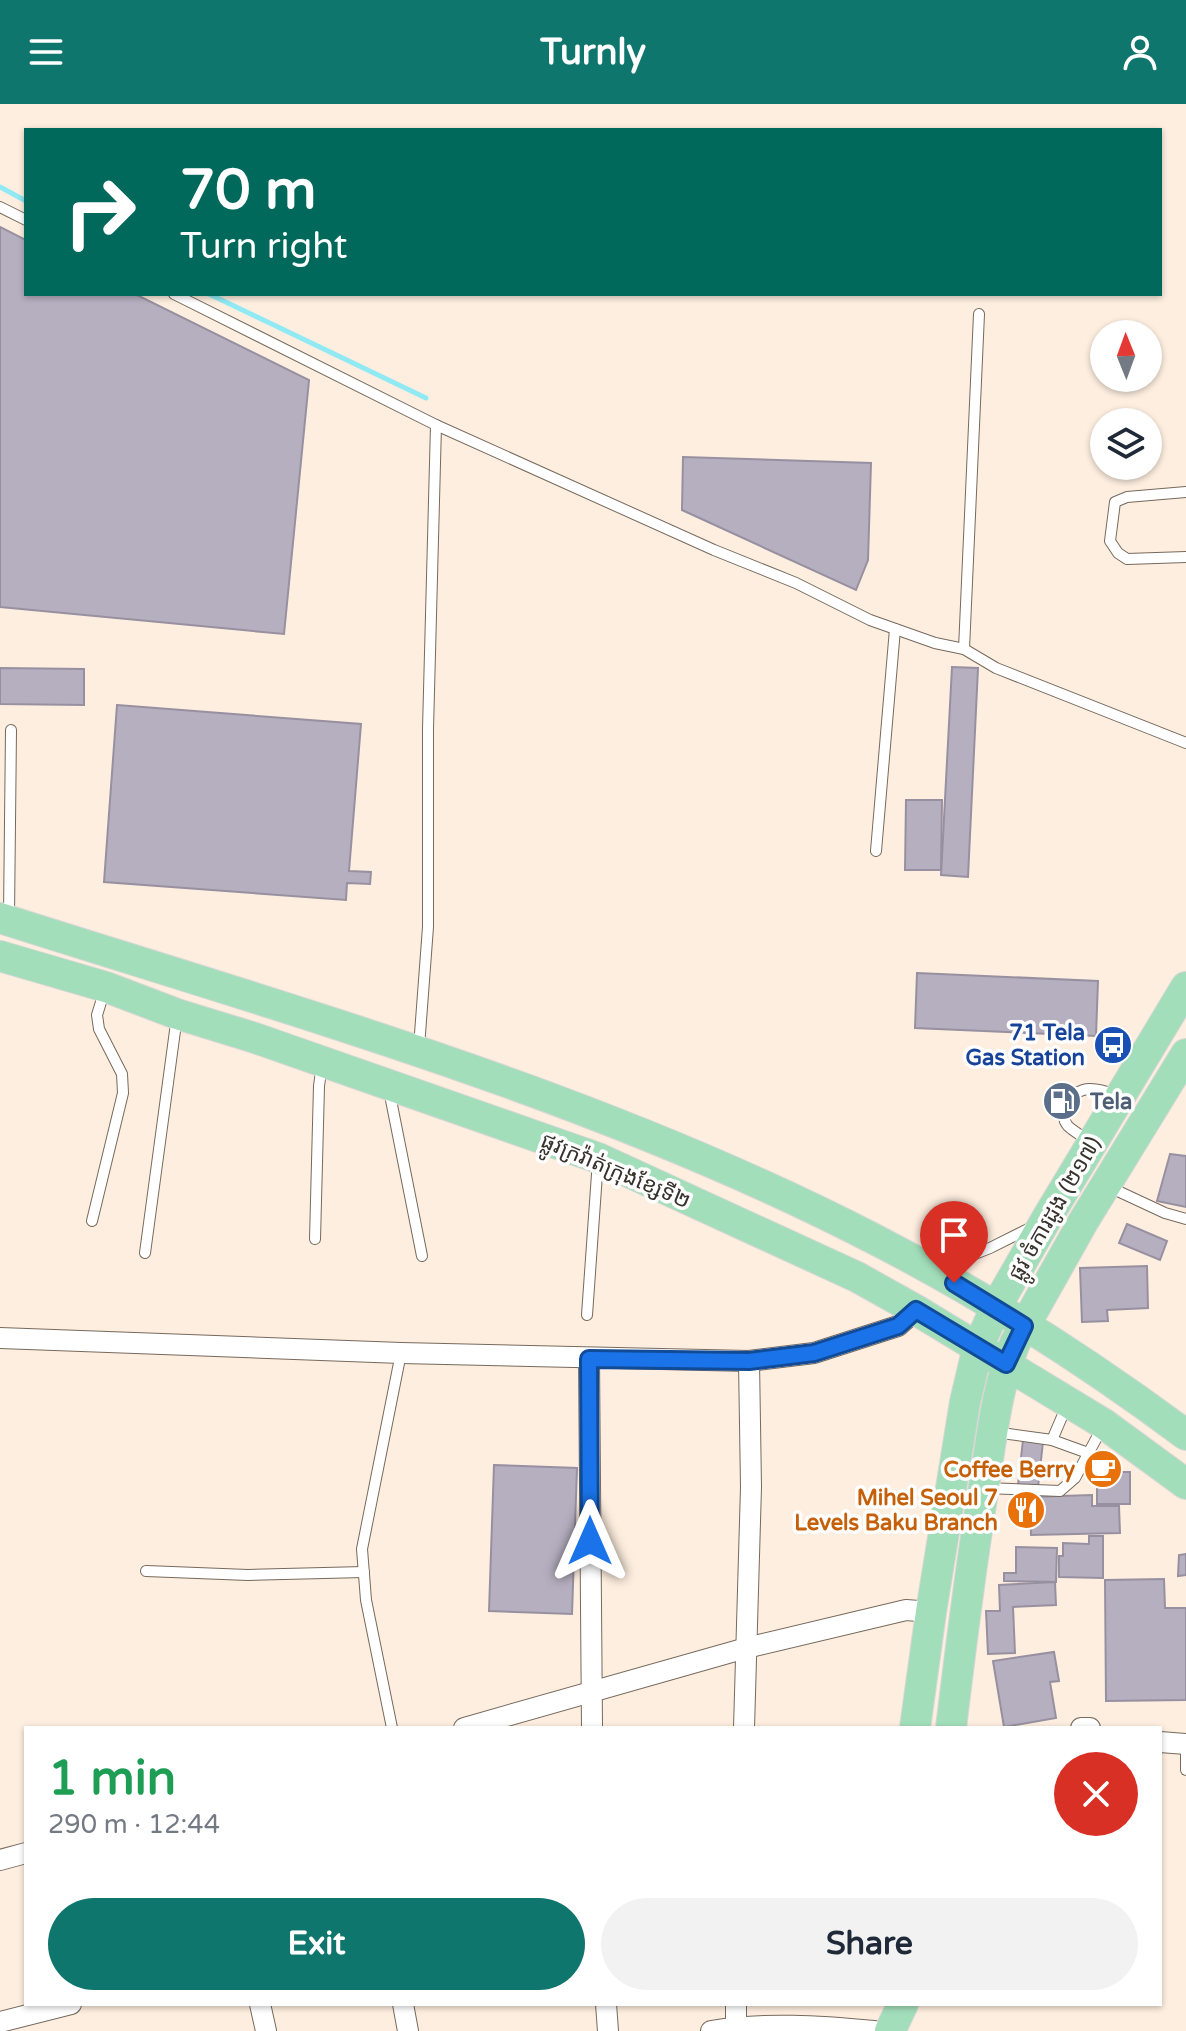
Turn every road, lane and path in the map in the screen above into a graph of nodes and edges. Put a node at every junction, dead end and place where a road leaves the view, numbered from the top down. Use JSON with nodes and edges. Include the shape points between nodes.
{"nodes":[{"id":1,"x":0,"y":207,"type":"edge"},
{"id":2,"x":24,"y":219,"type":"edge"},
{"id":3,"x":178,"y":296,"type":"edge"},
{"id":4,"x":979,"y":314,"type":"dead end"},
{"id":5,"x":436,"y":425,"type":"junction"},
{"id":6,"x":1186,"y":492,"type":"edge"},
{"id":7,"x":1186,"y":557,"type":"edge"},
{"id":8,"x":895,"y":629,"type":"junction"},
{"id":9,"x":964,"y":649,"type":"junction"},
{"id":10,"x":11,"y":730,"type":"dead end"},
{"id":11,"x":1186,"y":743,"type":"edge"},
{"id":12,"x":876,"y":851,"type":"dead end"},
{"id":13,"x":4,"y":920,"type":"edge"},
{"id":14,"x":0,"y":956,"type":"edge"},
{"id":15,"x":106,"y":987,"type":"junction"},
{"id":16,"x":1186,"y":987,"type":"edge"},
{"id":17,"x":266,"y":1002,"type":"junction"},
{"id":18,"x":177,"y":1014,"type":"junction"},
{"id":19,"x":255,"y":1038,"type":"junction"},
{"id":20,"x":419,"y":1053,"type":"junction"},
{"id":21,"x":1186,"y":1054,"type":"edge"},
{"id":22,"x":322,"y":1062,"type":"junction"},
{"id":23,"x":388,"y":1084,"type":"junction"},
{"id":24,"x":1121,"y":1095,"type":"junction"},
{"id":25,"x":1092,"y":1143,"type":"junction"},
{"id":26,"x":598,"y":1158,"type":"junction"},
{"id":27,"x":1105,"y":1186,"type":"junction"},
{"id":28,"x":1047,"y":1218,"type":"junction"},
{"id":29,"x":1186,"y":1219,"type":"edge"},
{"id":30,"x":92,"y":1221,"type":"dead end"},
{"id":31,"x":315,"y":1239,"type":"dead end"},
{"id":32,"x":145,"y":1253,"type":"dead end"},
{"id":33,"x":422,"y":1256,"type":"dead end"},
{"id":34,"x":933,"y":1270,"type":"junction"},
{"id":35,"x":996,"y":1307,"type":"junction"},
{"id":36,"x":916,"y":1310,"type":"junction"},
{"id":37,"x":587,"y":1315,"type":"dead end"},
{"id":38,"x":1024,"y":1326,"type":"junction"},
{"id":39,"x":0,"y":1338,"type":"edge"},
{"id":40,"x":978,"y":1347,"type":"junction"},
{"id":41,"x":401,"y":1353,"type":"junction"},
{"id":42,"x":589,"y":1359,"type":"junction"},
{"id":43,"x":749,"y":1361,"type":"junction"},
{"id":44,"x":1006,"y":1364,"type":"junction"},
{"id":45,"x":1068,"y":1402,"type":"junction"},
{"id":46,"x":1104,"y":1424,"type":"junction"},
{"id":47,"x":992,"y":1432,"type":"junction"},
{"id":48,"x":1186,"y":1435,"type":"edge"},
{"id":49,"x":1052,"y":1440,"type":"junction"},
{"id":50,"x":1088,"y":1453,"type":"junction"},
{"id":51,"x":1186,"y":1484,"type":"edge"},
{"id":52,"x":983,"y":1488,"type":"junction"},
{"id":53,"x":146,"y":1571,"type":"dead end"},
{"id":54,"x":364,"y":1572,"type":"junction"},
{"id":55,"x":931,"y":1612,"type":"junction"},
{"id":56,"x":746,"y":1648,"type":"junction"},
{"id":57,"x":590,"y":1692,"type":"junction"},
{"id":58,"x":392,"y":1726,"type":"edge"},
{"id":59,"x":471,"y":1726,"type":"edge"},
{"id":60,"x":592,"y":1726,"type":"edge"},
{"id":61,"x":744,"y":1726,"type":"edge"},
{"id":62,"x":915,"y":1726,"type":"edge"},
{"id":63,"x":951,"y":1726,"type":"edge"},
{"id":64,"x":1162,"y":1742,"type":"edge"},
{"id":65,"x":1186,"y":1744,"type":"edge"},
{"id":66,"x":1186,"y":1770,"type":"edge"},
{"id":67,"x":24,"y":1854,"type":"edge"},
{"id":68,"x":0,"y":1860,"type":"edge"},
{"id":69,"x":63,"y":2006,"type":"edge"},
{"id":70,"x":260,"y":2006,"type":"edge"},
{"id":71,"x":403,"y":2006,"type":"edge"},
{"id":72,"x":606,"y":2006,"type":"edge"},
{"id":73,"x":736,"y":2006,"type":"edge"},
{"id":74,"x":887,"y":2006,"type":"edge"},
{"id":75,"x":902,"y":2006,"type":"edge"},
{"id":76,"x":0,"y":2022,"type":"edge"},
{"id":77,"x":736,"y":2027,"type":"junction"},
{"id":78,"x":266,"y":2031,"type":"edge"},
{"id":79,"x":408,"y":2031,"type":"edge"},
{"id":80,"x":608,"y":2031,"type":"edge"},
{"id":81,"x":711,"y":2031,"type":"edge"},
{"id":82,"x":874,"y":2031,"type":"edge"},
{"id":83,"x":889,"y":2031,"type":"edge"}],
"edges":[{"from":1,"to":2,"type":"lane"},
{"from":3,"to":5,"type":"lane"},
{"from":4,"to":9,"type":"lane"},
{"from":5,"to":8,"type":"lane"},
{"from":5,"to":20,"type":"lane","via":[[428,927]]},
{"from":6,"to":7,"type":"lane","via":[[1115,502],[1110,541],[1127,559]]},
{"from":8,"to":9,"type":"lane"},
{"from":8,"to":12,"type":"lane"},
{"from":9,"to":11,"type":"lane","via":[[996,668]]},
{"from":10,"to":13,"type":"lane"},
{"from":13,"to":17,"type":"main road","name":"ផ្លូវក្រវ៉ាត់ក្រុងខ្សែទី២"},
{"from":14,"to":15,"type":"main road","name":"ផ្លូវក្រវ៉ាត់ក្រុងខ្សែទី២"},
{"from":15,"to":18,"type":"main road","name":"ផ្លូវក្រវ៉ាត់ក្រុងខ្សែទី២"},
{"from":15,"to":30,"type":"lane","via":[[97,1015],[99,1029],[122,1074],[123,1093]]},
{"from":16,"to":24,"type":"main road","name":"ផ្លូវ ចំការដូង (២១៧)"},
{"from":17,"to":19,"type":"main road"},
{"from":17,"to":20,"type":"main road","name":"ផ្លូវក្រវ៉ាត់ក្រុងខ្សែទី២"},
{"from":18,"to":19,"type":"main road","name":"ផ្លូវក្រវ៉ាត់ក្រុងខ្សែទី២"},
{"from":18,"to":32,"type":"lane"},
{"from":19,"to":22,"type":"main road","name":"ផ្លូវក្រវ៉ាត់ក្រុងខ្សែទី២"},
{"from":20,"to":34,"type":"main road","name":"ផ្លូវក្រវ៉ាត់ក្រុងខ្សែទី២","via":[[612,1121],[756,1183]]},
{"from":21,"to":27,"type":"main road","name":"ផ្លូវ ចំការដូង (២១៧)"},
{"from":22,"to":23,"type":"main road","name":"ផ្លូវក្រវ៉ាត់ក្រុងខ្សែទី២"},
{"from":22,"to":31,"type":"lane"},
{"from":23,"to":26,"type":"main road","name":"ផ្លូវក្រវ៉ាត់ក្រុងខ្សែទី២"},
{"from":23,"to":33,"type":"lane"},
{"from":24,"to":25,"type":"main road","name":"ផ្លូវ ចំការដូង (២១៧)"},
{"from":24,"to":25,"type":"lane","via":[[1083,1090],[1064,1109],[1067,1126]]},
{"from":25,"to":28,"type":"main road","name":"ផ្លូវ ចំការដូង (២១៧)"},
{"from":26,"to":36,"type":"main road","name":"ផ្លូវក្រវ៉ាត់ក្រុងខ្សែទី២","via":[[857,1277]]},
{"from":26,"to":37,"type":"lane"},
{"from":27,"to":29,"type":"lane"},
{"from":27,"to":38,"type":"main road","name":"ផ្លូវ ចំការដូង (២១៧)"},
{"from":28,"to":34,"type":"lane"},
{"from":28,"to":35,"type":"main road","name":"ផ្លូវ ចំការដូង (២១៧)"},
{"from":34,"to":35,"type":"main road","name":"ផ្លូវក្រវ៉ាត់ក្រុងខ្សែទី២"},
{"from":35,"to":38,"type":"main road","name":"ផ្លូវក្រវ៉ាត់ក្រុងខ្សែទី២"},
{"from":35,"to":40,"type":"main road","name":"ផ្លូវ ចំការដូង (២១៧)"},
{"from":36,"to":40,"type":"main road","name":"ផ្លូវក្រវ៉ាត់ក្រុងខ្សែទី២"},
{"from":36,"to":43,"type":"street","via":[[898,1326],[814,1353]]},
{"from":38,"to":44,"type":"main road","name":"ផ្លូវ ចំការដូង (២១៧)"},
{"from":38,"to":48,"type":"main road","name":"ផ្លូវក្រវ៉ាត់ក្រុងខ្សែទី២","via":[[1110,1379]]},
{"from":39,"to":41,"type":"street"},
{"from":40,"to":44,"type":"main road","name":"ផ្លូវក្រវ៉ាត់ក្រុងខ្សែទី២"},
{"from":40,"to":55,"type":"main road","name":"ផ្លូវ ចំការដូង (២១៧)"},
{"from":41,"to":42,"type":"street"},
{"from":41,"to":54,"type":"lane","via":[[362,1549]]},
{"from":42,"to":43,"type":"street"},
{"from":42,"to":57,"type":"street"},
{"from":43,"to":56,"type":"street"},
{"from":44,"to":45,"type":"main road","name":"ផ្លូវក្រវ៉ាត់ក្រុងខ្សែទី២"},
{"from":44,"to":47,"type":"main road","name":"ផ្លូវ ចំការដូង (២១៧)"},
{"from":45,"to":46,"type":"main road","name":"ផ្លូវក្រវ៉ាត់ក្រុងខ្សែទី២"},
{"from":45,"to":49,"type":"lane"},
{"from":46,"to":50,"type":"lane"},
{"from":46,"to":51,"type":"main road","name":"ផ្លូវក្រវ៉ាត់ក្រុងខ្សែទី២"},
{"from":47,"to":49,"type":"lane"},
{"from":47,"to":52,"type":"main road","name":"ផ្លូវ ចំការដូង (២១៧)"},
{"from":49,"to":50,"type":"lane"},
{"from":50,"to":52,"type":"lane","via":[[1075,1478],[1060,1491]]},
{"from":52,"to":63,"type":"main road","name":"ផ្លូវ ចំការដូង (២១៧)"},
{"from":53,"to":54,"type":"lane"},
{"from":54,"to":58,"type":"lane"},
{"from":55,"to":56,"type":"street","via":[[906,1610]]},
{"from":55,"to":62,"type":"main road","name":"ផ្លូវ ចំការដូង (២១៧)"},
{"from":56,"to":57,"type":"street"},
{"from":56,"to":61,"type":"street"},
{"from":57,"to":59,"type":"street"},
{"from":57,"to":60,"type":"street"},
{"from":64,"to":65,"type":"street"},
{"from":65,"to":66,"type":"lane"},
{"from":67,"to":68,"type":"street"},
{"from":69,"to":76,"type":"street"},
{"from":70,"to":78,"type":"street"},
{"from":71,"to":79,"type":"street"},
{"from":72,"to":80,"type":"street"},
{"from":73,"to":77,"type":"street"},
{"from":74,"to":83,"type":"main road"},
{"from":75,"to":83,"type":"main road"},
{"from":77,"to":81,"type":"street"},
{"from":77,"to":82,"type":"street"}]}
